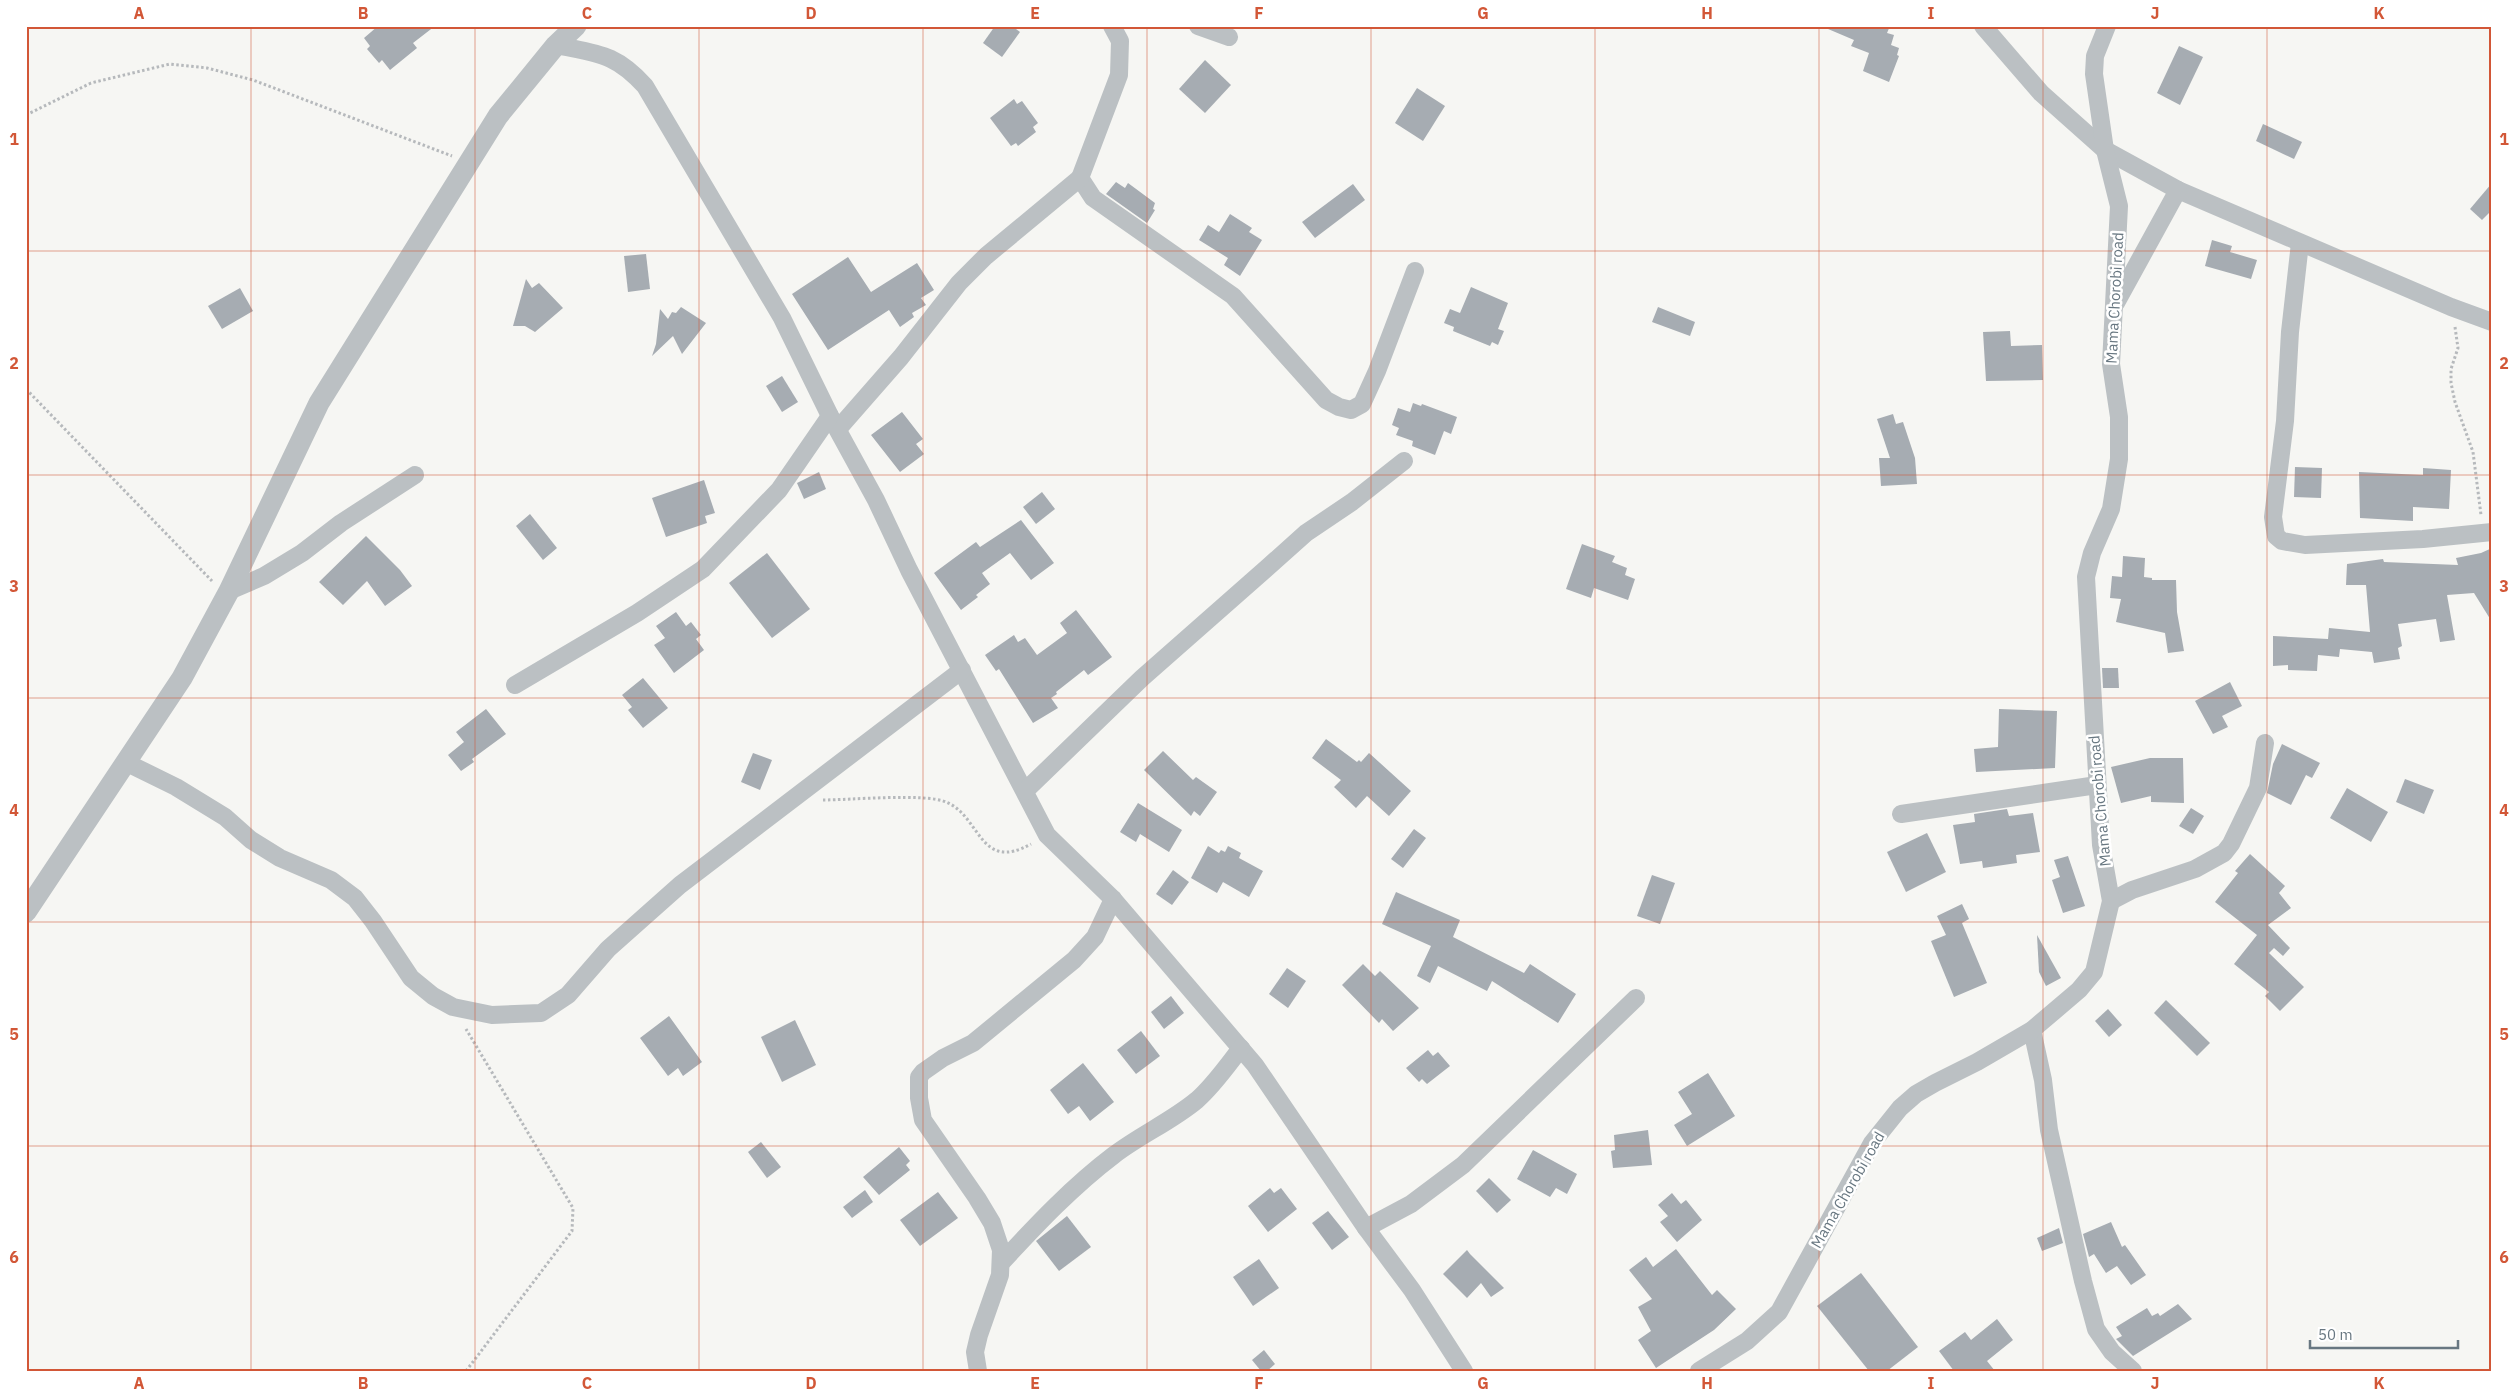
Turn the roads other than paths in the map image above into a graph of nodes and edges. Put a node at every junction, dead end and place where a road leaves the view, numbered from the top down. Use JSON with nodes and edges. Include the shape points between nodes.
{"nodes":[{"id":1,"x":576,"y":26,"type":"edge"},
{"id":2,"x":1112,"y":26,"type":"edge"},
{"id":3,"x":1198,"y":26,"type":"edge"},
{"id":4,"x":1983,"y":26,"type":"edge"},
{"id":5,"x":2107,"y":26,"type":"edge"},
{"id":6,"x":1228,"y":37,"type":"dead end"},
{"id":7,"x":556,"y":45,"type":"junction"},
{"id":8,"x":2105,"y":150,"type":"junction"},
{"id":9,"x":1080,"y":178,"type":"junction"},
{"id":10,"x":2178,"y":190,"type":"junction"},
{"id":11,"x":2300,"y":243,"type":"junction"},
{"id":12,"x":1415,"y":271,"type":"dead end"},
{"id":13,"x":2114,"y":308,"type":"junction"},
{"id":14,"x":2492,"y":322,"type":"edge"},
{"id":15,"x":834,"y":422,"type":"junction"},
{"id":16,"x":1404,"y":461,"type":"dead end"},
{"id":17,"x":415,"y":475,"type":"dead end"},
{"id":18,"x":2487,"y":532,"type":"edge"},
{"id":19,"x":227,"y":593,"type":"junction"},
{"id":20,"x":962,"y":670,"type":"junction"},
{"id":21,"x":515,"y":685,"type":"dead end"},
{"id":22,"x":2264,"y":743,"type":"dead end"},
{"id":23,"x":125,"y":762,"type":"junction"},
{"id":24,"x":2097,"y":785,"type":"junction"},
{"id":25,"x":1026,"y":791,"type":"junction"},
{"id":26,"x":1902,"y":814,"type":"dead end"},
{"id":27,"x":1113,"y":899,"type":"junction"},
{"id":28,"x":2111,"y":901,"type":"junction"},
{"id":29,"x":26,"y":912,"type":"edge"},
{"id":30,"x":1636,"y":998,"type":"dead end"},
{"id":31,"x":2032,"y":1030,"type":"junction"},
{"id":32,"x":1240,"y":1048,"type":"junction"},
{"id":33,"x":1366,"y":1228,"type":"junction"},
{"id":34,"x":1002,"y":1262,"type":"junction"},
{"id":35,"x":978,"y":1371,"type":"edge"},
{"id":36,"x":1464,"y":1371,"type":"edge"},
{"id":37,"x":1699,"y":1371,"type":"edge"},
{"id":38,"x":2133,"y":1371,"type":"edge"}],
"edges":[{"from":1,"to":7,"type":"street"},
{"from":2,"to":9,"type":"street","via":[[1120,41],[1119,75]]},
{"from":3,"to":6,"type":"street"},
{"from":4,"to":8,"type":"street","via":[[2041,94]]},
{"from":5,"to":8,"type":"street","name":"Mama Chorobi road","via":[[2095,56],[2094,74]]},
{"from":7,"to":15,"type":"street","via":[[605,55],[628,67],[645,86],[782,318]]},
{"from":7,"to":19,"type":"street","via":[[498,116],[319,403]]},
{"from":8,"to":10,"type":"street"},
{"from":8,"to":13,"type":"street","name":"Mama Chorobi road","via":[[2119,206]]},
{"from":9,"to":12,"type":"street","via":[[1093,198],[1232,296],[1326,400],[1339,407],[1351,410],[1362,404]]},
{"from":9,"to":15,"type":"street","via":[[958,283],[901,357]]},
{"from":10,"to":11,"type":"street"},
{"from":10,"to":13,"type":"street"},
{"from":11,"to":14,"type":"street"},
{"from":11,"to":18,"type":"street","via":[[2285,421],[2273,517],[2276,536],[2282,541],[2305,545]]},
{"from":13,"to":24,"type":"street","name":"Mama Chorobi road","via":[[2111,364],[2119,417],[2119,459],[2112,509],[2092,553],[2086,577]]},
{"from":15,"to":20,"type":"street"},
{"from":15,"to":21,"type":"street","via":[[811,446],[779,490],[703,569],[637,613]]},
{"from":16,"to":25,"type":"street","via":[[1306,533],[1142,678]]},
{"from":17,"to":19,"type":"street","via":[[302,553]]},
{"from":19,"to":23,"type":"street","via":[[182,678]]},
{"from":20,"to":23,"type":"street","via":[[680,885],[608,949],[568,995],[541,1012],[492,1015],[453,1007],[433,996],[411,978],[355,898],[331,880],[280,858],[251,840],[225,817],[176,787]]},
{"from":20,"to":25,"type":"street"},
{"from":22,"to":28,"type":"street","via":[[2258,788],[2224,853],[2195,869],[2132,890]]},
{"from":23,"to":29,"type":"street"},
{"from":24,"to":26,"type":"street"},
{"from":24,"to":28,"type":"street","name":"Mama Chorobi road","via":[[2101,845]]},
{"from":25,"to":27,"type":"street","via":[[1047,835]]},
{"from":27,"to":32,"type":"street"},
{"from":27,"to":34,"type":"street","via":[[1095,937],[1074,960],[973,1043],[943,1058],[919,1077],[923,1120],[987,1215],[999,1240]]},
{"from":28,"to":31,"type":"street","name":"Mama Chorobi road","via":[[2094,972],[2080,990]]},
{"from":30,"to":33,"type":"street","via":[[1462,1165],[1411,1204]]},
{"from":31,"to":37,"type":"street","name":"Mama Chorobi road","via":[[1916,1094],[1900,1108],[1872,1143],[1779,1312],[1747,1341]]},
{"from":31,"to":38,"type":"street","via":[[2049,1130],[2082,1281],[2096,1329],[2112,1352]]},
{"from":32,"to":33,"type":"street"},
{"from":32,"to":34,"type":"street","via":[[1196,1101],[1115,1154],[1084,1179]]},
{"from":33,"to":36,"type":"street","via":[[1412,1290]]},
{"from":34,"to":35,"type":"street","via":[[975,1352]]}]}
